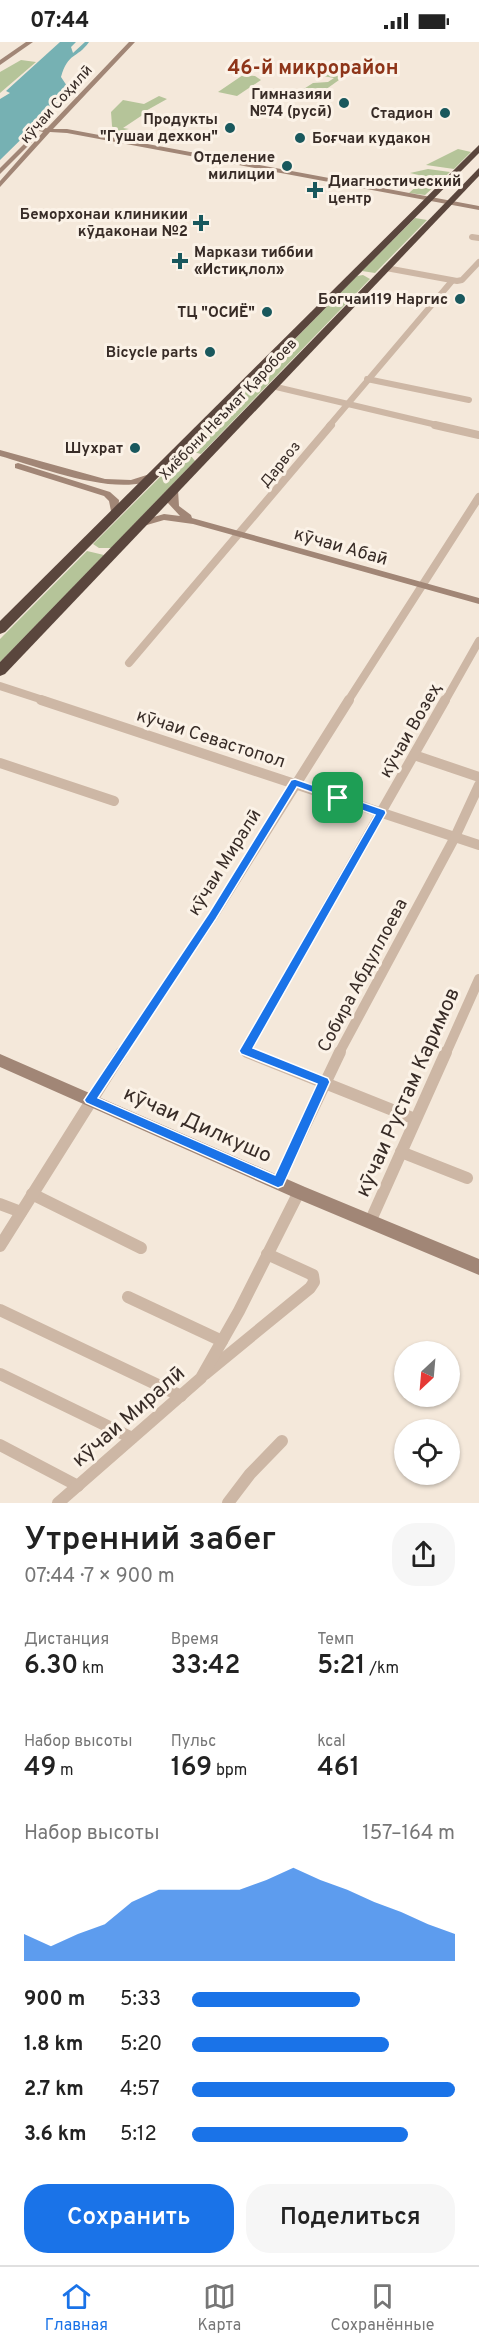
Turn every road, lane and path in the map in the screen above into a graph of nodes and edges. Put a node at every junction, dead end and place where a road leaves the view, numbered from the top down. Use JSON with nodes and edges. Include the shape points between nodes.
{"nodes":[{"id":1,"x":30,"y":42,"type":"edge"},
{"id":2,"x":125,"y":42,"type":"edge"},
{"id":3,"x":132,"y":42,"type":"edge"},
{"id":4,"x":18,"y":43,"type":"edge"},
{"id":5,"x":0,"y":57,"type":"edge"},
{"id":6,"x":0,"y":63,"type":"edge"},
{"id":7,"x":45,"y":130,"type":"junction"},
{"id":8,"x":479,"y":148,"type":"edge"},
{"id":9,"x":10,"y":162,"type":"junction"},
{"id":10,"x":22,"y":163,"type":"junction"},
{"id":11,"x":0,"y":172,"type":"edge"},
{"id":12,"x":475,"y":175,"type":"edge"},
{"id":13,"x":450,"y":177,"type":"junction"},
{"id":14,"x":0,"y":185,"type":"edge"},
{"id":15,"x":428,"y":198,"type":"junction"},
{"id":16,"x":449,"y":202,"type":"junction"},
{"id":17,"x":479,"y":207,"type":"edge"},
{"id":18,"x":413,"y":215,"type":"junction"},
{"id":19,"x":434,"y":217,"type":"junction"},
{"id":20,"x":471,"y":237,"type":"dead end"},
{"id":21,"x":479,"y":238,"type":"edge"},
{"id":22,"x":479,"y":262,"type":"edge"},
{"id":23,"x":386,"y":268,"type":"junction"},
{"id":24,"x":352,"y":275,"type":"junction"},
{"id":25,"x":375,"y":279,"type":"junction"},
{"id":26,"x":452,"y":281,"type":"junction"},
{"id":27,"x":367,"y":379,"type":"junction"},
{"id":28,"x":273,"y":386,"type":"junction"},
{"id":29,"x":468,"y":400,"type":"dead end"},
{"id":30,"x":346,"y":404,"type":"junction"},
{"id":31,"x":479,"y":435,"type":"edge"},
{"id":32,"x":0,"y":453,"type":"edge"},
{"id":33,"x":174,"y":455,"type":"junction"},
{"id":34,"x":0,"y":460,"type":"edge"},
{"id":35,"x":201,"y":461,"type":"junction"},
{"id":36,"x":153,"y":476,"type":"junction"},
{"id":37,"x":173,"y":490,"type":"junction"},
{"id":38,"x":479,"y":497,"type":"edge"},
{"id":39,"x":115,"y":514,"type":"junction"},
{"id":40,"x":194,"y":521,"type":"junction"},
{"id":41,"x":140,"y":524,"type":"junction"},
{"id":42,"x":240,"y":534,"type":"junction"},
{"id":43,"x":86,"y":543,"type":"junction"},
{"id":44,"x":116,"y":550,"type":"junction"},
{"id":45,"x":420,"y":585,"type":"junction"},
{"id":46,"x":479,"y":601,"type":"edge"},
{"id":47,"x":0,"y":629,"type":"edge"},
{"id":48,"x":479,"y":641,"type":"edge"},
{"id":49,"x":129,"y":663,"type":"dead end"},
{"id":50,"x":0,"y":670,"type":"edge"},
{"id":51,"x":0,"y":686,"type":"edge"},
{"id":52,"x":414,"y":755,"type":"junction"},
{"id":53,"x":0,"y":763,"type":"edge"},
{"id":54,"x":479,"y":777,"type":"edge"},
{"id":55,"x":295,"y":783,"type":"junction"},
{"id":56,"x":479,"y":785,"type":"edge"},
{"id":57,"x":114,"y":801,"type":"dead end"},
{"id":58,"x":381,"y":813,"type":"junction"},
{"id":59,"x":455,"y":837,"type":"junction"},
{"id":60,"x":479,"y":845,"type":"edge"},
{"id":61,"x":479,"y":979,"type":"edge"},
{"id":62,"x":0,"y":1060,"type":"edge"},
{"id":63,"x":324,"y":1082,"type":"junction"},
{"id":64,"x":90,"y":1100,"type":"junction"},
{"id":65,"x":415,"y":1119,"type":"junction"},
{"id":66,"x":400,"y":1152,"type":"junction"},
{"id":67,"x":468,"y":1178,"type":"dead end"},
{"id":68,"x":278,"y":1182,"type":"junction"},
{"id":69,"x":299,"y":1192,"type":"junction"},
{"id":70,"x":32,"y":1194,"type":"junction"},
{"id":71,"x":0,"y":1204,"type":"edge"},
{"id":72,"x":21,"y":1212,"type":"junction"},
{"id":73,"x":370,"y":1222,"type":"junction"},
{"id":74,"x":0,"y":1246,"type":"edge"},
{"id":75,"x":141,"y":1248,"type":"dead end"},
{"id":76,"x":267,"y":1254,"type":"junction"},
{"id":77,"x":479,"y":1267,"type":"edge"},
{"id":78,"x":128,"y":1297,"type":"dead end"},
{"id":79,"x":0,"y":1310,"type":"edge"},
{"id":80,"x":222,"y":1341,"type":"junction"},
{"id":81,"x":0,"y":1374,"type":"edge"},
{"id":82,"x":201,"y":1378,"type":"junction"},
{"id":83,"x":180,"y":1396,"type":"junction"},
{"id":84,"x":132,"y":1438,"type":"junction"},
{"id":85,"x":282,"y":1441,"type":"dead end"},
{"id":86,"x":0,"y":1445,"type":"edge"},
{"id":87,"x":78,"y":1486,"type":"junction"},
{"id":88,"x":58,"y":1503,"type":"edge"},
{"id":89,"x":228,"y":1503,"type":"edge"}],
"edges":[{"from":1,"to":6,"type":"main road"},
{"from":2,"to":7,"type":"main road"},
{"from":3,"to":7,"type":"main road","name":"кӯчаи Соҳилӣ"},
{"from":4,"to":5,"type":"main road"},
{"from":7,"to":9,"type":"main road"},
{"from":7,"to":10,"type":"main road","name":"кӯчаи Соҳилӣ"},
{"from":7,"to":15,"type":"main road","via":[[74,132]]},
{"from":8,"to":13,"type":"highway","name":"Хиёбони Неъмат Қаробоев"},
{"from":9,"to":10,"type":"main road"},
{"from":9,"to":11,"type":"main road"},
{"from":10,"to":14,"type":"main road","name":"кӯчаи Соҳилӣ"},
{"from":12,"to":13,"type":"highway"},
{"from":12,"to":16,"type":"highway","name":"Хиёбони Неъмат Қаробоев"},
{"from":13,"to":15,"type":"highway","name":"Хиёбони Неъмат Қаробоев"},
{"from":15,"to":16,"type":"main road"},
{"from":15,"to":18,"type":"highway","name":"Хиёбони Неъмат Қаробоев"},
{"from":16,"to":17,"type":"main road"},
{"from":16,"to":19,"type":"highway","name":"Хиёбони Неъмат Қаробоев"},
{"from":18,"to":19,"type":"highway","via":[[422,219]]},
{"from":18,"to":24,"type":"highway","name":"Хиёбони Неъмат Қаробоев"},
{"from":19,"to":23,"type":"highway","name":"Хиёбони Неъмат Қаробоев"},
{"from":20,"to":21,"type":"street"},
{"from":22,"to":26,"type":"street","name":"Дарвоз","via":[[462,280]]},
{"from":23,"to":25,"type":"highway","name":"Хиёбони Неъмат Қаробоев"},
{"from":23,"to":26,"type":"street"},
{"from":24,"to":25,"type":"highway","via":[[366,273]]},
{"from":24,"to":33,"type":"highway","name":"Хиёбони Неъмат Қаробоев"},
{"from":25,"to":28,"type":"highway","name":"Хиёбони Неъмат Қаробоев"},
{"from":26,"to":27,"type":"street","name":"Дарвоз"},
{"from":27,"to":29,"type":"street"},
{"from":27,"to":30,"type":"street","name":"Дарвоз"},
{"from":28,"to":30,"type":"street"},
{"from":28,"to":35,"type":"highway","name":"Хиёбони Неъмат Қаробоев"},
{"from":30,"to":31,"type":"street"},
{"from":30,"to":42,"type":"street","name":"Дарвоз"},
{"from":32,"to":36,"type":"main road","via":[[105,482],[132,483]]},
{"from":33,"to":35,"type":"highway","via":[[188,452]]},
{"from":33,"to":36,"type":"highway","name":"Хиёбони Неъмат Қаробоев"},
{"from":34,"to":39,"type":"main road","via":[[107,494],[114,500]]},
{"from":35,"to":37,"type":"highway","name":"Хиёбони Неъмат Қаробоев"},
{"from":36,"to":39,"type":"highway","name":"Хиёбони Неъмат Қаробоев"},
{"from":37,"to":40,"type":"main road","name":"кӯчаи Абаӣ","via":[[172,507]]},
{"from":37,"to":41,"type":"highway","name":"Хиёбони Неъмат Қаробоев"},
{"from":38,"to":45,"type":"street","name":"кӯчаи Миралӣ"},
{"from":39,"to":43,"type":"highway","name":"Хиёбони Неъмат Қаробоев"},
{"from":40,"to":41,"type":"main road","name":"кӯчаи Абаӣ","via":[[164,517]]},
{"from":40,"to":42,"type":"main road","name":"кӯчаи Абаӣ"},
{"from":41,"to":44,"type":"highway","name":"Хиёбони Неъмат Қаробоев"},
{"from":42,"to":45,"type":"main road","name":"кӯчаи Абаӣ"},
{"from":42,"to":49,"type":"street","name":"Дарвоз"},
{"from":43,"to":44,"type":"highway","via":[[94,551]]},
{"from":43,"to":47,"type":"highway","name":"Хиёбони Неъмат Қаробоев"},
{"from":44,"to":50,"type":"highway","name":"Хиёбони Неъмат Қаробоев"},
{"from":45,"to":46,"type":"main road","name":"кӯчаи Абаӣ"},
{"from":45,"to":55,"type":"street","name":"кӯчаи Миралӣ"},
{"from":48,"to":52,"type":"street","name":"кӯчаи Возеҳ"},
{"from":51,"to":55,"type":"street","name":"кӯчаи Севастопол"},
{"from":52,"to":54,"type":"street"},
{"from":52,"to":58,"type":"street","name":"кӯчаи Возеҳ"},
{"from":53,"to":57,"type":"street"},
{"from":55,"to":58,"type":"street","name":"кӯчаи Севастопол"},
{"from":55,"to":64,"type":"street","name":"кӯчаи Миралӣ","via":[[213,916]]},
{"from":56,"to":59,"type":"street","name":"Собира Абдуллоева"},
{"from":58,"to":59,"type":"street","name":"кӯчаи Севастопол"},
{"from":58,"to":63,"type":"street","name":"кӯчаи Возеҳ","via":[[245,1051]]},
{"from":59,"to":60,"type":"street","name":"кӯчаи Севастопол"},
{"from":59,"to":63,"type":"street","name":"Собира Абдуллоева"},
{"from":61,"to":65,"type":"street","name":"кӯчаи Рустам Каримов"},
{"from":62,"to":64,"type":"main road","name":"кӯчаи Дилкушо"},
{"from":63,"to":65,"type":"street","name":"кӯчаи Возеҳ"},
{"from":63,"to":68,"type":"street","name":"Собира Абдуллоева"},
{"from":64,"to":68,"type":"main road","name":"кӯчаи Дилкушо"},
{"from":64,"to":70,"type":"street","name":"кӯчаи Миралӣ"},
{"from":65,"to":66,"type":"street","name":"кӯчаи Рустам Каримов"},
{"from":66,"to":67,"type":"street"},
{"from":66,"to":73,"type":"street","name":"кӯчаи Рустам Каримов"},
{"from":68,"to":69,"type":"main road","name":"кӯчаи Дилкушо"},
{"from":69,"to":73,"type":"main road","name":"кӯчаи Дилкушо"},
{"from":69,"to":76,"type":"street","name":"кӯчаи Миралӣ"},
{"from":70,"to":72,"type":"street","name":"кӯчаи Миралӣ"},
{"from":70,"to":75,"type":"street"},
{"from":71,"to":72,"type":"street"},
{"from":72,"to":74,"type":"street","name":"кӯчаи Миралӣ"},
{"from":73,"to":77,"type":"main road","name":"кӯчаи Дилкушо"},
{"from":76,"to":80,"type":"street","name":"кӯчаи Миралӣ"},
{"from":76,"to":82,"type":"street","via":[[313,1275],[314,1282]]},
{"from":78,"to":80,"type":"street"},
{"from":79,"to":83,"type":"street"},
{"from":80,"to":82,"type":"street","name":"кӯчаи Миралӣ"},
{"from":81,"to":84,"type":"street"},
{"from":82,"to":83,"type":"street","name":"кӯчаи Миралӣ"},
{"from":83,"to":84,"type":"street","name":"кӯчаи Миралӣ"},
{"from":84,"to":87,"type":"street","name":"кӯчаи Миралӣ"},
{"from":85,"to":89,"type":"street"},
{"from":86,"to":87,"type":"street"},
{"from":87,"to":88,"type":"street","name":"кӯчаи Миралӣ"}]}
